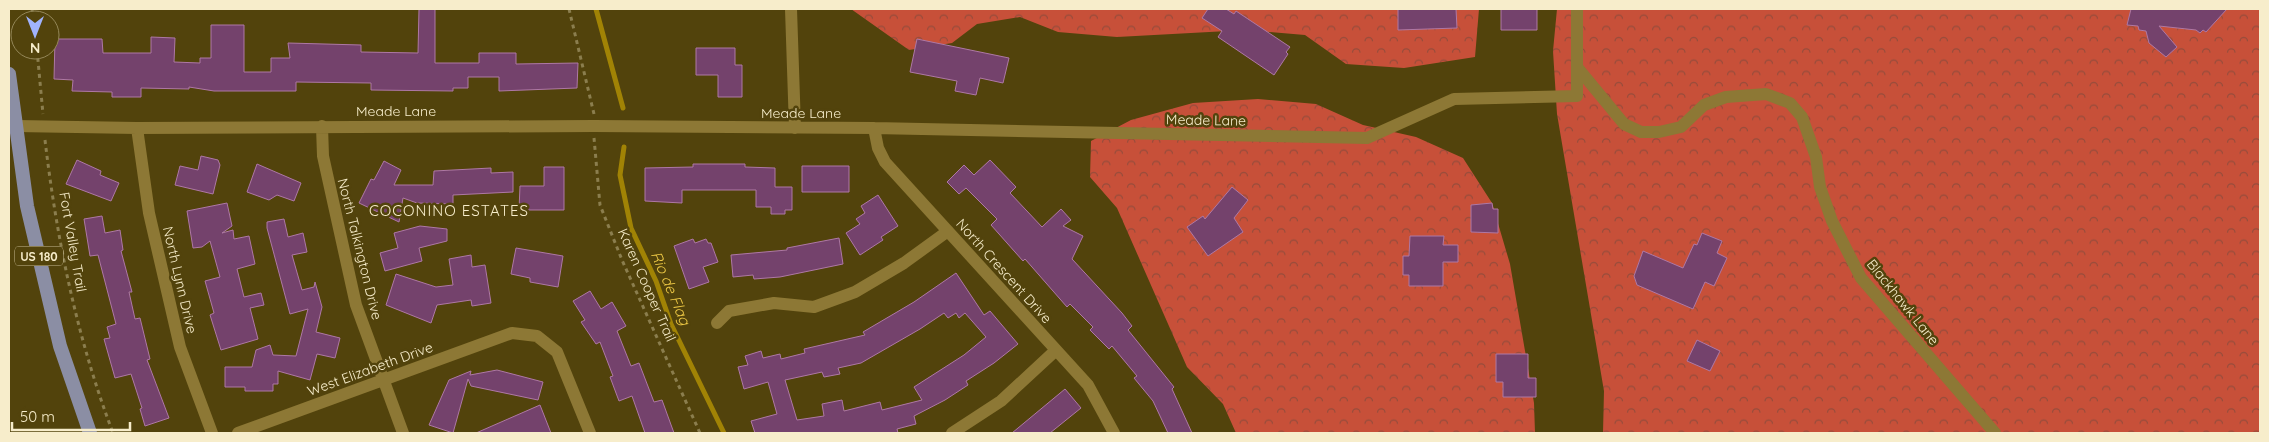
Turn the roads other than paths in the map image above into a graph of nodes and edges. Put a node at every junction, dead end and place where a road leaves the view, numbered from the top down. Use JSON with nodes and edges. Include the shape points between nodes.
{"nodes":[{"id":1,"x":791,"y":9,"type":"edge"},
{"id":2,"x":1577,"y":9,"type":"edge"},
{"id":3,"x":1577,"y":68,"type":"junction"},
{"id":4,"x":9,"y":74,"type":"edge"},
{"id":5,"x":16,"y":126,"type":"junction"},
{"id":6,"x":322,"y":126,"type":"junction"},
{"id":7,"x":137,"y":128,"type":"junction"},
{"id":8,"x":795,"y":128,"type":"junction"},
{"id":9,"x":874,"y":128,"type":"junction"},
{"id":10,"x":948,"y":230,"type":"junction"},
{"id":11,"x":717,"y":323,"type":"dead end"},
{"id":12,"x":1056,"y":351,"type":"junction"},
{"id":13,"x":382,"y":380,"type":"junction"},
{"id":14,"x":90,"y":433,"type":"edge"},
{"id":15,"x":212,"y":433,"type":"edge"},
{"id":16,"x":238,"y":433,"type":"edge"},
{"id":17,"x":403,"y":433,"type":"edge"},
{"id":18,"x":590,"y":433,"type":"edge"},
{"id":19,"x":952,"y":433,"type":"edge"},
{"id":20,"x":1114,"y":433,"type":"edge"},
{"id":21,"x":1995,"y":433,"type":"edge"}],
"edges":[{"from":1,"to":8,"type":"street"},
{"from":2,"to":3,"type":"street"},
{"from":3,"to":9,"type":"street","name":"Meade Lane","via":[[1577,96],[1454,99],[1367,138]]},
{"from":3,"to":21,"type":"street","name":"Blackhawk Lane","via":[[1624,124],[1641,132],[1681,127],[1704,105],[1726,97],[1766,94],[1790,102],[1802,118],[1816,157],[1823,196],[1861,278]]},
{"from":4,"to":5,"type":"main road","number":"US 180"},
{"from":5,"to":7,"type":"street","name":"Meade Lane"},
{"from":5,"to":14,"type":"main road","number":"US 180","via":[[27,206],[60,346]]},
{"from":6,"to":7,"type":"street","name":"Meade Lane"},
{"from":6,"to":8,"type":"street","name":"Meade Lane"},
{"from":6,"to":13,"type":"street","name":"North Talkington Drive","via":[[323,156],[356,305]]},
{"from":7,"to":15,"type":"street","name":"North Lynn Drive","via":[[148,213],[180,347]]},
{"from":8,"to":9,"type":"street","name":"Meade Lane"},
{"from":9,"to":10,"type":"street","name":"North Crescent Drive","via":[[885,162]]},
{"from":10,"to":11,"type":"street","via":[[904,263],[855,292],[814,307],[774,303],[729,311]]},
{"from":10,"to":12,"type":"street","name":"North Crescent Drive"},
{"from":12,"to":19,"type":"street","via":[[1001,401]]},
{"from":12,"to":20,"type":"street","name":"North Crescent Drive","via":[[1088,386]]},
{"from":13,"to":16,"type":"street","name":"West Elizabeth Drive"},
{"from":13,"to":17,"type":"street","name":"North Talkington Drive"},
{"from":13,"to":18,"type":"street","name":"West Elizabeth Drive","via":[[512,333],[537,336],[557,352]]}]}
